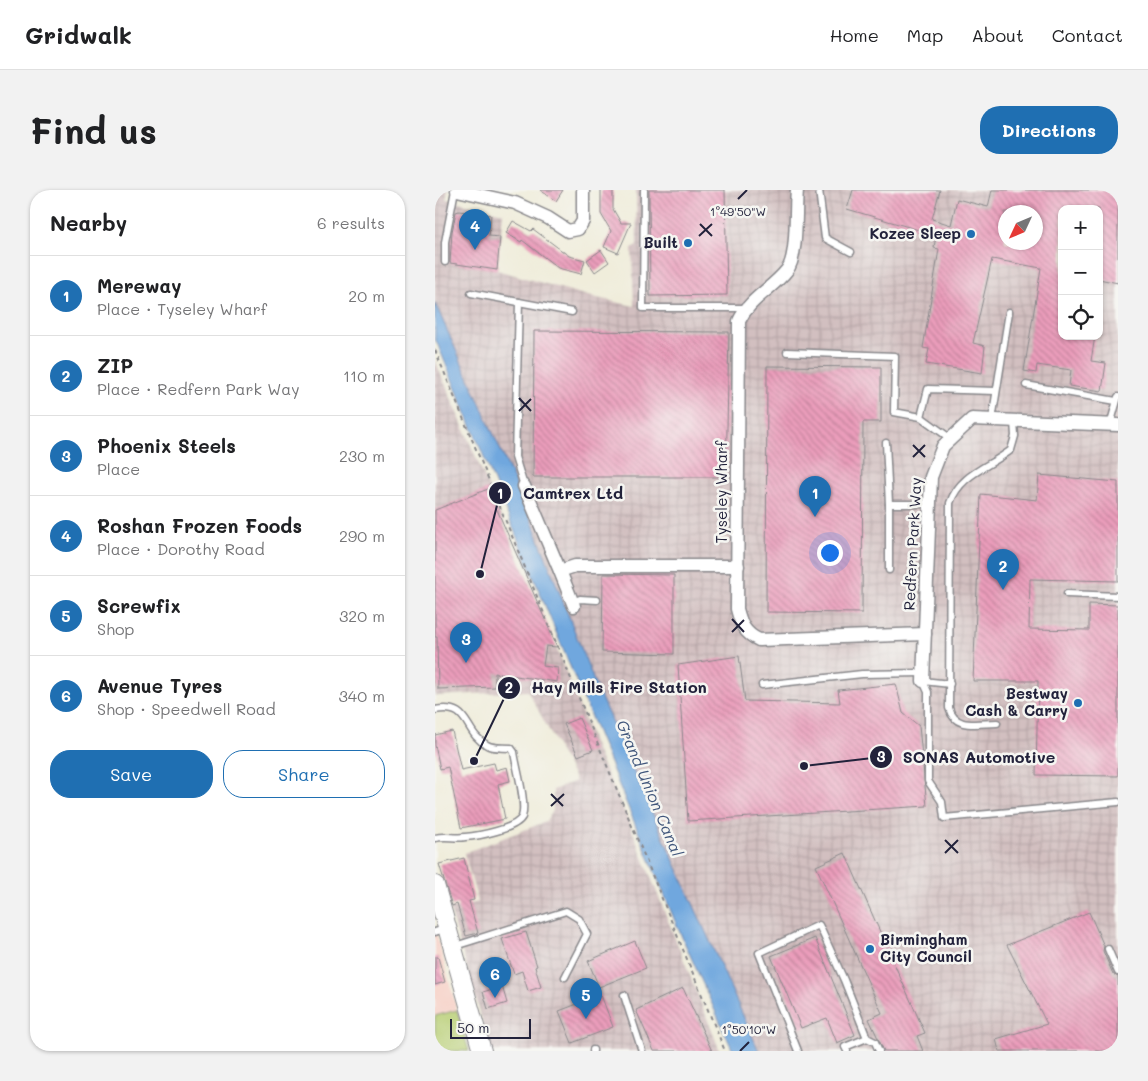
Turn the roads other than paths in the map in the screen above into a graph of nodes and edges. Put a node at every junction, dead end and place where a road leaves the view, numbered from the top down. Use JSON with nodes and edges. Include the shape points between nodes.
{"nodes":[{"id":1,"x":456,"y":190,"type":"edge"},
{"id":2,"x":583,"y":190,"type":"edge"},
{"id":3,"x":644,"y":190,"type":"edge"},
{"id":4,"x":797,"y":190,"type":"edge"},
{"id":5,"x":819,"y":190,"type":"edge"},
{"id":6,"x":851,"y":252,"type":"dead end"},
{"id":7,"x":445,"y":262,"type":"dead end"},
{"id":8,"x":471,"y":293,"type":"dead end"},
{"id":9,"x":519,"y":302,"type":"junction"},
{"id":10,"x":745,"y":308,"type":"junction"},
{"id":11,"x":572,"y":312,"type":"dead end"},
{"id":12,"x":1009,"y":312,"type":"dead end"},
{"id":13,"x":787,"y":352,"type":"dead end"},
{"id":14,"x":1026,"y":385,"type":"dead end"},
{"id":15,"x":997,"y":391,"type":"junction"},
{"id":16,"x":1117,"y":399,"type":"edge"},
{"id":17,"x":921,"y":417,"type":"junction"},
{"id":18,"x":992,"y":420,"type":"junction"},
{"id":19,"x":1014,"y":420,"type":"junction"},
{"id":20,"x":1114,"y":425,"type":"edge"},
{"id":21,"x":951,"y":439,"type":"junction"},
{"id":22,"x":886,"y":443,"type":"dead end"},
{"id":23,"x":525,"y":486,"type":"joint"},
{"id":24,"x":889,"y":504,"type":"junction"},
{"id":25,"x":930,"y":504,"type":"junction"},
{"id":26,"x":738,"y":566,"type":"junction"},
{"id":27,"x":889,"y":570,"type":"dead end"},
{"id":28,"x":560,"y":571,"type":"junction"},
{"id":29,"x":1067,"y":594,"type":"dead end"},
{"id":30,"x":1118,"y":596,"type":"edge"},
{"id":31,"x":597,"y":600,"type":"dead end"},
{"id":32,"x":573,"y":604,"type":"joint"},
{"id":33,"x":925,"y":634,"type":"junction"},
{"id":34,"x":923,"y":677,"type":"junction"},
{"id":35,"x":950,"y":684,"type":"junction"},
{"id":36,"x":762,"y":686,"type":"dead end"},
{"id":37,"x":435,"y":710,"type":"edge"},
{"id":38,"x":997,"y":723,"type":"dead end"},
{"id":39,"x":1118,"y":802,"type":"edge"},
{"id":40,"x":435,"y":838,"type":"edge"},
{"id":41,"x":435,"y":885,"type":"edge"},
{"id":42,"x":442,"y":930,"type":"edge"},
{"id":43,"x":453,"y":947,"type":"junction"},
{"id":44,"x":1108,"y":949,"type":"dead end"},
{"id":45,"x":1118,"y":972,"type":"edge"},
{"id":46,"x":565,"y":977,"type":"dead end"},
{"id":47,"x":623,"y":996,"type":"dead end"},
{"id":48,"x":867,"y":1038,"type":"junction"},
{"id":49,"x":482,"y":1051,"type":"edge"},
{"id":50,"x":642,"y":1051,"type":"edge"},
{"id":51,"x":798,"y":1051,"type":"edge"},
{"id":52,"x":847,"y":1051,"type":"edge"},
{"id":53,"x":879,"y":1051,"type":"edge"}],
"edges":[{"from":1,"to":2,"type":"street","via":[[515,202],[568,231],[578,229],[583,221]]},
{"from":1,"to":7,"type":"lane","via":[[445,242]]},
{"from":3,"to":10,"type":"lane","via":[[643,308]]},
{"from":4,"to":10,"type":"street","via":[[792,258],[788,269]]},
{"from":5,"to":6,"type":"lane","via":[[825,238]]},
{"from":8,"to":9,"type":"lane"},
{"from":9,"to":11,"type":"lane"},
{"from":9,"to":23,"type":"lane","via":[[515,457]]},
{"from":10,"to":26,"type":"street","name":"Tyseley Wharf","via":[[739,321]]},
{"from":12,"to":15,"type":"lane"},
{"from":13,"to":17,"type":"lane","via":[[895,356],[894,412]]},
{"from":14,"to":16,"type":"lane"},
{"from":15,"to":17,"type":"lane","via":[[928,389]]},
{"from":15,"to":18,"type":"lane"},
{"from":16,"to":20,"type":"lane"},
{"from":17,"to":21,"type":"lane"},
{"from":18,"to":19,"type":"street","name":"Redfern Park Way"},
{"from":18,"to":21,"type":"street","name":"Redfern Park Way","via":[[972,419]]},
{"from":19,"to":20,"type":"street","name":"Redfern Park Way"},
{"from":19,"to":35,"type":"lane","via":[[1015,436],[1011,450],[964,479],[954,490],[950,503]]},
{"from":21,"to":25,"type":"street","name":"Redfern Park Way","via":[[943,446],[931,477]]},
{"from":22,"to":24,"type":"lane"},
{"from":23,"to":28,"type":"street"},
{"from":24,"to":25,"type":"lane"},
{"from":24,"to":27,"type":"lane"},
{"from":25,"to":33,"type":"street","name":"Redfern Park Way"},
{"from":26,"to":28,"type":"street","via":[[575,566]]},
{"from":26,"to":33,"type":"street","name":"Tyseley Wharf","via":[[737,609],[749,635],[759,640]]},
{"from":28,"to":32,"type":"street"},
{"from":29,"to":30,"type":"lane"},
{"from":31,"to":32,"type":"lane","via":[[580,599]]},
{"from":33,"to":34,"type":"street","name":"Redfern Park Way"},
{"from":34,"to":35,"type":"lane"},
{"from":34,"to":36,"type":"lane","via":[[862,674]]},
{"from":34,"to":39,"type":"lane","via":[[928,692],[928,781],[942,802],[944,818]]},
{"from":35,"to":38,"type":"lane","via":[[952,718],[959,723]]},
{"from":37,"to":40,"type":"lane","via":[[456,710],[481,741],[494,748],[511,748],[523,804],[521,817],[504,829],[463,838]]},
{"from":41,"to":42,"type":"street"},
{"from":42,"to":43,"type":"street"},
{"from":43,"to":46,"type":"lane","via":[[567,911],[579,919],[587,934]]},
{"from":43,"to":49,"type":"street"},
{"from":44,"to":45,"type":"lane"},
{"from":47,"to":50,"type":"lane"},
{"from":48,"to":51,"type":"lane","via":[[819,925],[759,954]]},
{"from":48,"to":52,"type":"lane","via":[[845,1047]]},
{"from":48,"to":53,"type":"lane","via":[[875,1042]]}]}
